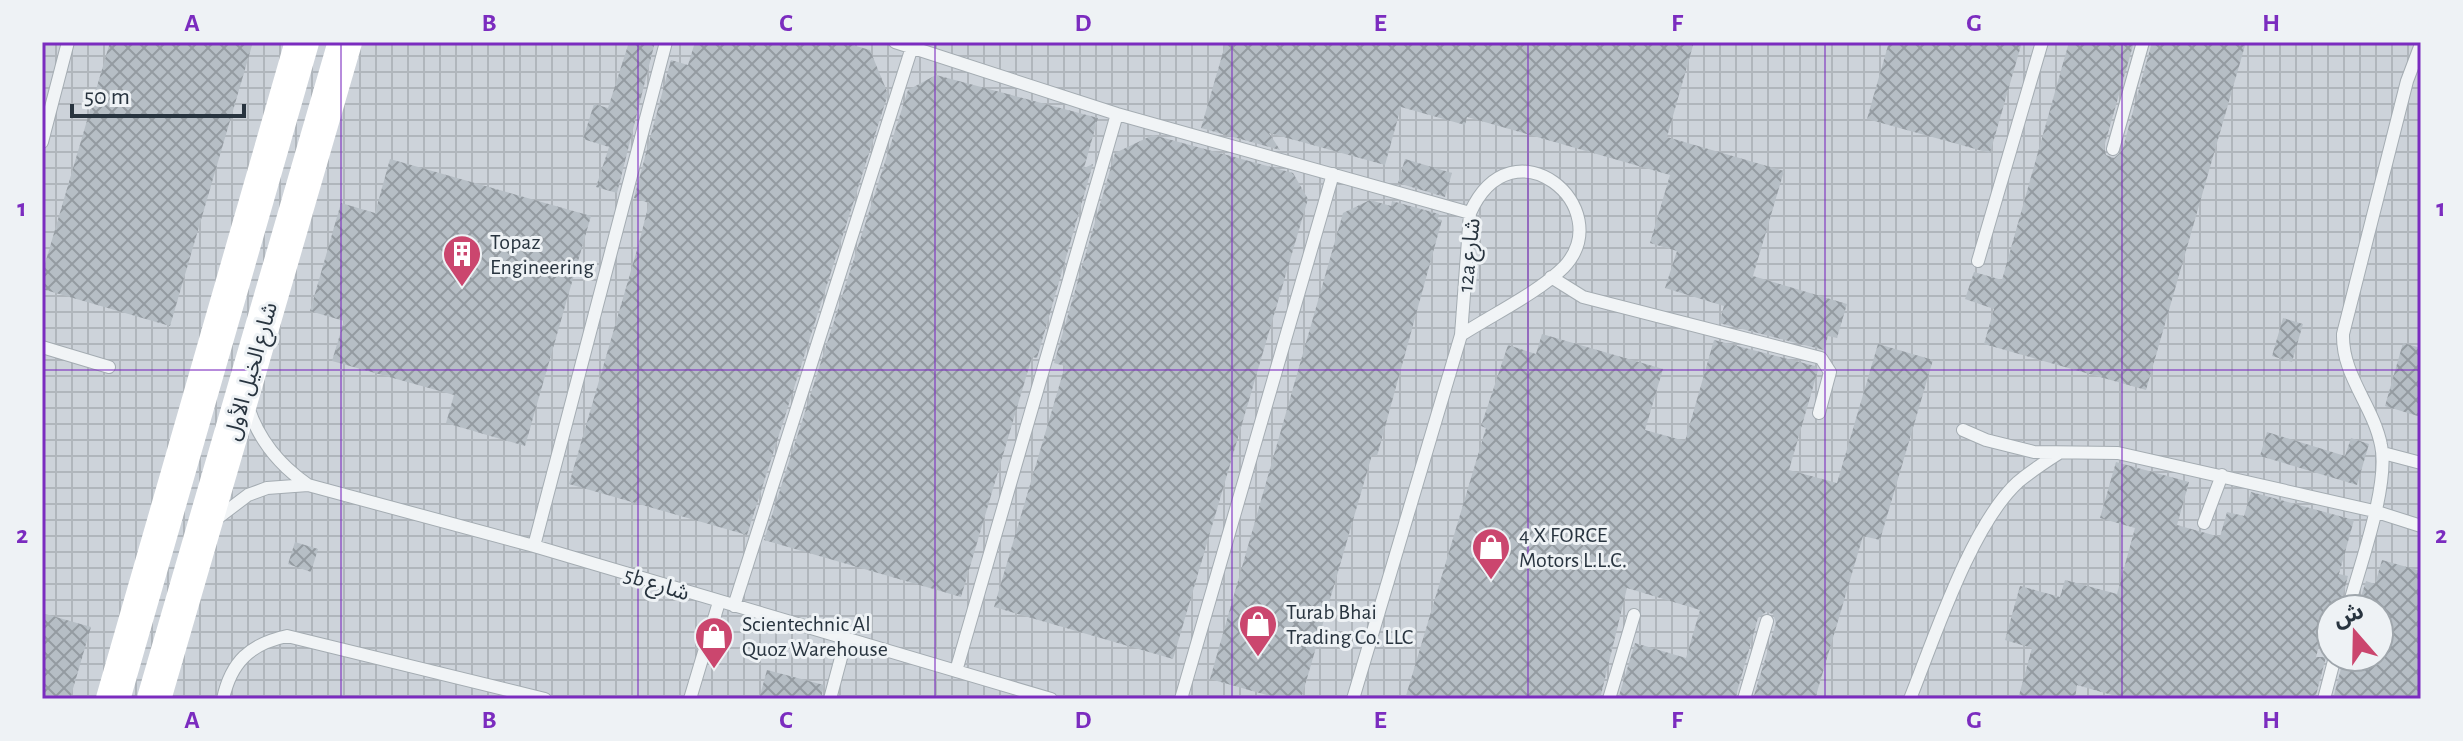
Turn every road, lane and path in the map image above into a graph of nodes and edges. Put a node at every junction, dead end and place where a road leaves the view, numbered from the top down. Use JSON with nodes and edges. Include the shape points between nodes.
{"nodes":[{"id":1,"x":68,"y":42,"type":"edge"},
{"id":2,"x":302,"y":42,"type":"edge"},
{"id":3,"x":345,"y":42,"type":"edge"},
{"id":4,"x":666,"y":42,"type":"edge"},
{"id":5,"x":895,"y":42,"type":"edge"},
{"id":6,"x":2042,"y":42,"type":"edge"},
{"id":7,"x":2143,"y":42,"type":"edge"},
{"id":8,"x":2421,"y":44,"type":"edge"},
{"id":9,"x":912,"y":47,"type":"junction"},
{"id":10,"x":2415,"y":72,"type":"edge"},
{"id":11,"x":1117,"y":114,"type":"junction"},
{"id":12,"x":42,"y":142,"type":"edge"},
{"id":13,"x":2113,"y":149,"type":"dead end"},
{"id":14,"x":1333,"y":174,"type":"junction"},
{"id":15,"x":1470,"y":213,"type":"junction"},
{"id":16,"x":1978,"y":261,"type":"dead end"},
{"id":17,"x":1551,"y":277,"type":"junction"},
{"id":18,"x":1461,"y":335,"type":"junction"},
{"id":19,"x":42,"y":347,"type":"edge"},
{"id":20,"x":109,"y":367,"type":"dead end"},
{"id":21,"x":245,"y":390,"type":"junction"},
{"id":22,"x":1819,"y":413,"type":"dead end"},
{"id":23,"x":1963,"y":430,"type":"dead end"},
{"id":24,"x":2059,"y":453,"type":"junction"},
{"id":25,"x":2383,"y":453,"type":"junction"},
{"id":26,"x":2421,"y":463,"type":"edge"},
{"id":27,"x":2222,"y":475,"type":"junction"},
{"id":28,"x":308,"y":485,"type":"junction"},
{"id":29,"x":2374,"y":511,"type":"junction"},
{"id":30,"x":2204,"y":523,"type":"dead end"},
{"id":31,"x":2421,"y":526,"type":"edge"},
{"id":32,"x":202,"y":536,"type":"junction"},
{"id":33,"x":534,"y":546,"type":"junction"},
{"id":34,"x":2352,"y":593,"type":"edge"},
{"id":35,"x":719,"y":602,"type":"junction"},
{"id":36,"x":734,"y":606,"type":"junction"},
{"id":37,"x":1634,"y":615,"type":"dead end"},
{"id":38,"x":1767,"y":621,"type":"dead end"},
{"id":39,"x":846,"y":639,"type":"junction"},
{"id":40,"x":956,"y":671,"type":"junction"},
{"id":41,"x":2331,"y":673,"type":"edge"},
{"id":42,"x":1012,"y":693,"type":"edge"},
{"id":43,"x":113,"y":699,"type":"edge"},
{"id":44,"x":154,"y":699,"type":"edge"},
{"id":45,"x":223,"y":699,"type":"edge"},
{"id":46,"x":545,"y":699,"type":"edge"},
{"id":47,"x":690,"y":699,"type":"edge"},
{"id":48,"x":830,"y":699,"type":"edge"},
{"id":49,"x":1051,"y":699,"type":"edge"},
{"id":50,"x":1181,"y":699,"type":"edge"},
{"id":51,"x":1353,"y":699,"type":"edge"},
{"id":52,"x":1609,"y":699,"type":"edge"},
{"id":53,"x":1744,"y":699,"type":"edge"},
{"id":54,"x":1910,"y":699,"type":"edge"},
{"id":55,"x":2324,"y":699,"type":"edge"}],
"edges":[{"from":1,"to":12,"type":"lane"},
{"from":2,"to":43,"type":"main road","name":"شارع الخيل الأول"},
{"from":3,"to":21,"type":"main road","name":"شارع الخيل الأول"},
{"from":4,"to":33,"type":"lane"},
{"from":5,"to":9,"type":"lane"},
{"from":6,"to":16,"type":"lane"},
{"from":7,"to":13,"type":"lane"},
{"from":8,"to":10,"type":"lane"},
{"from":9,"to":11,"type":"lane"},
{"from":9,"to":36,"type":"lane"},
{"from":10,"to":25,"type":"lane","via":[[2343,334],[2345,361]]},
{"from":11,"to":14,"type":"lane"},
{"from":11,"to":40,"type":"lane"},
{"from":14,"to":15,"type":"lane"},
{"from":14,"to":50,"type":"lane"},
{"from":15,"to":17,"type":"lane","name":"12a شارع","via":[[1477,197],[1500,175],[1537,173],[1560,186],[1575,207],[1578,232],[1571,257]]},
{"from":15,"to":18,"type":"lane","name":"12a شارع"},
{"from":17,"to":18,"type":"lane","name":"12a شارع"},
{"from":17,"to":22,"type":"lane","via":[[1583,297],[1821,358],[1830,372]]},
{"from":18,"to":51,"type":"lane","name":"12a شارع"},
{"from":19,"to":20,"type":"lane"},
{"from":21,"to":28,"type":"lane","name":"5b شارع","via":[[265,445]]},
{"from":21,"to":32,"type":"main road","name":"شارع الخيل الأول"},
{"from":23,"to":24,"type":"lane","via":[[2009,447]]},
{"from":24,"to":27,"type":"lane","via":[[2118,453]]},
{"from":24,"to":54,"type":"lane","via":[[2018,482],[1993,515],[1940,619]]},
{"from":25,"to":26,"type":"lane"},
{"from":25,"to":29,"type":"lane"},
{"from":27,"to":29,"type":"lane"},
{"from":27,"to":30,"type":"lane"},
{"from":28,"to":32,"type":"lane","name":"5b شارع","via":[[248,495]]},
{"from":28,"to":33,"type":"lane","name":"5b شارع"},
{"from":29,"to":31,"type":"lane"},
{"from":29,"to":34,"type":"lane"},
{"from":32,"to":44,"type":"main road","name":"شارع الخيل الأول"},
{"from":33,"to":35,"type":"lane","name":"5b شارع"},
{"from":35,"to":36,"type":"lane","name":"5b شارع"},
{"from":35,"to":47,"type":"lane"},
{"from":36,"to":39,"type":"lane","name":"5b شارع"},
{"from":37,"to":52,"type":"lane"},
{"from":38,"to":53,"type":"lane"},
{"from":39,"to":40,"type":"lane","name":"5b شارع"},
{"from":39,"to":48,"type":"lane"},
{"from":40,"to":42,"type":"lane","name":"5b شارع"},
{"from":41,"to":55,"type":"lane"},
{"from":42,"to":49,"type":"lane","name":"5b شارع"},
{"from":45,"to":46,"type":"lane","via":[[233,668],[247,652],[287,636]]}]}
